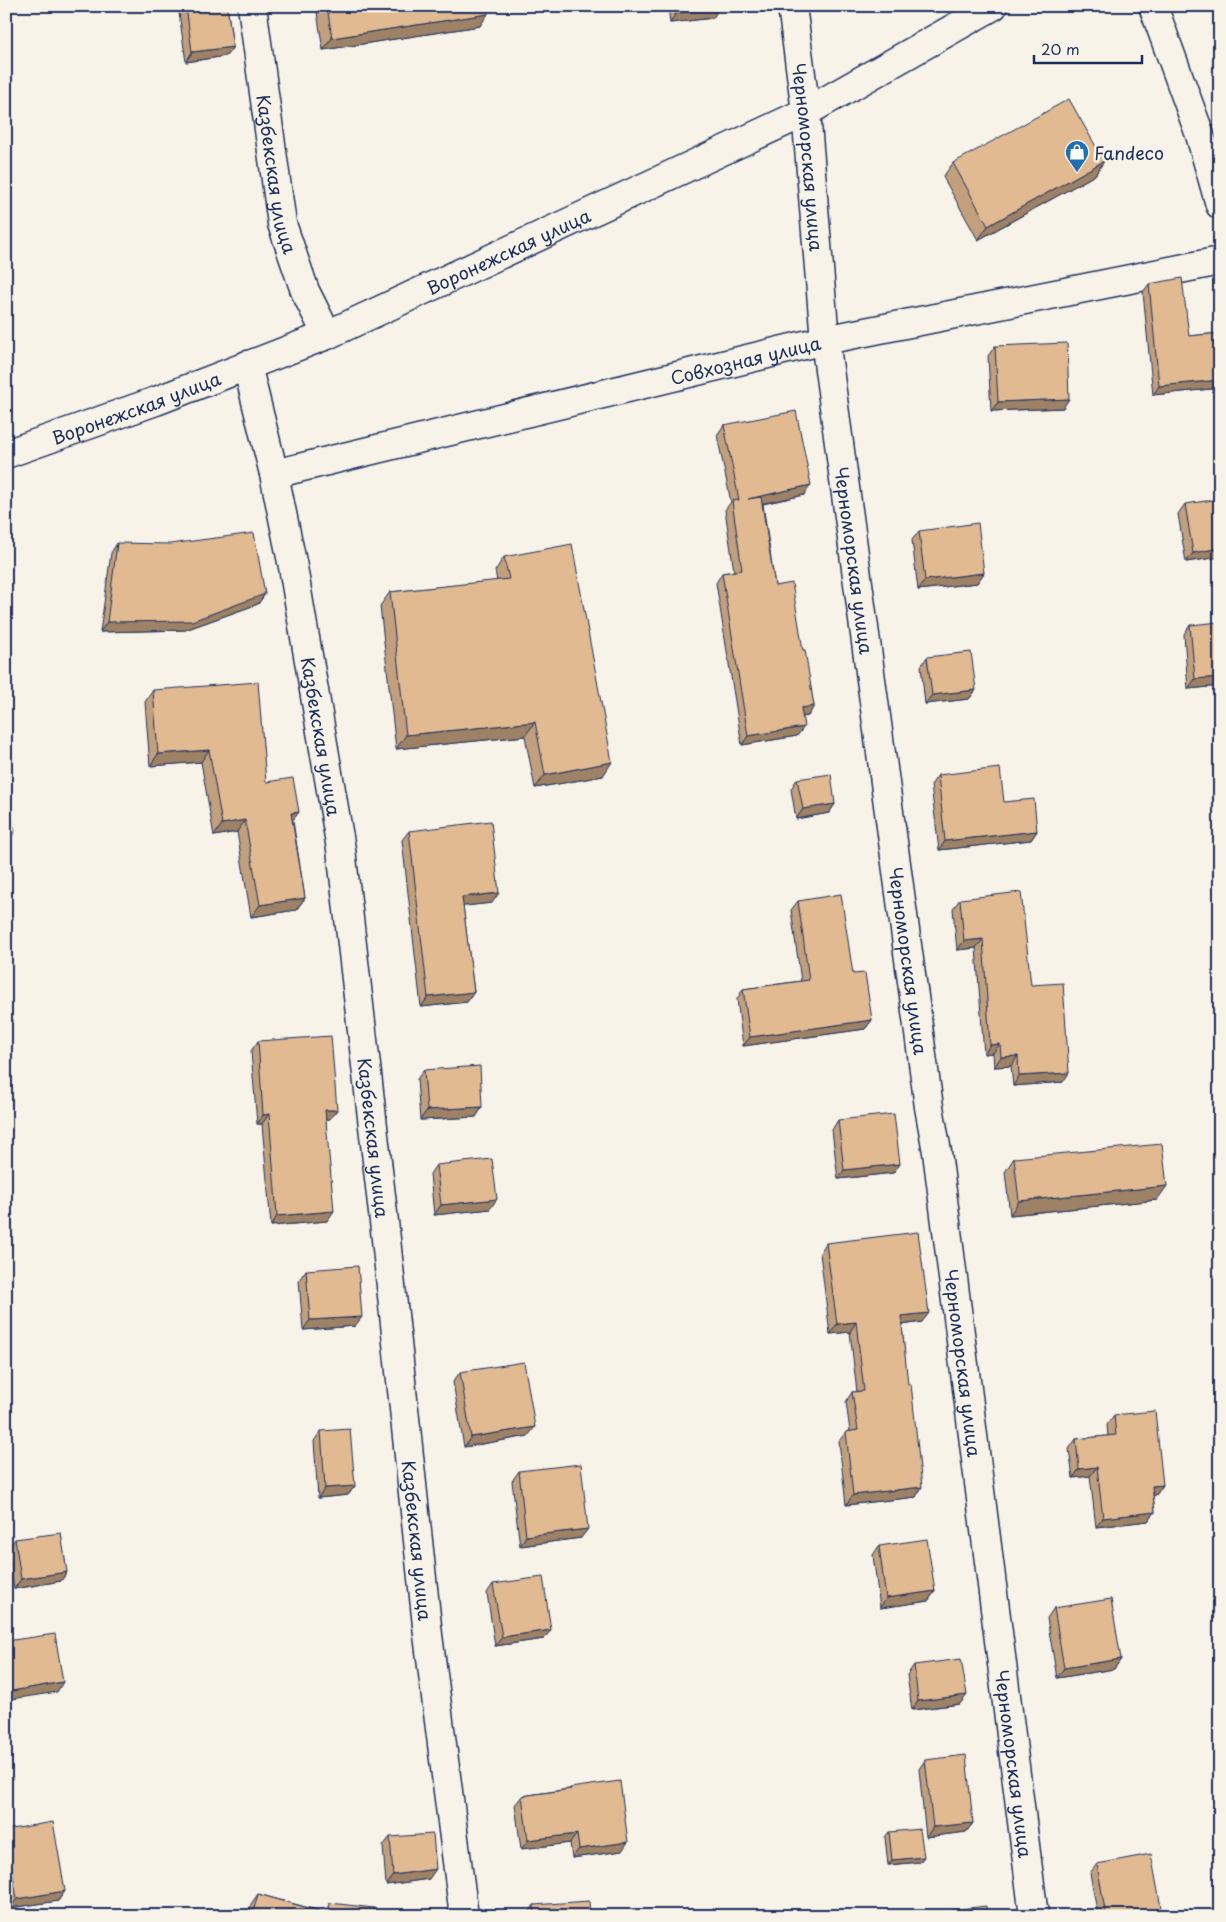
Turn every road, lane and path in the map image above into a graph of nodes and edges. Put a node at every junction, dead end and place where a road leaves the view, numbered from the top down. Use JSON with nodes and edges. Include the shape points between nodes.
{"nodes":[{"id":1,"x":252,"y":6,"type":"edge"},
{"id":2,"x":792,"y":6,"type":"edge"},
{"id":3,"x":994,"y":6,"type":"edge"},
{"id":4,"x":1153,"y":6,"type":"edge"},
{"id":5,"x":806,"y":112,"type":"junction"},
{"id":6,"x":1220,"y":205,"type":"edge"},
{"id":7,"x":1220,"y":261,"type":"edge"},
{"id":8,"x":327,"y":335,"type":"junction"},
{"id":9,"x":825,"y":340,"type":"junction"},
{"id":10,"x":247,"y":365,"type":"junction"},
{"id":11,"x":6,"y":454,"type":"edge"},
{"id":12,"x":274,"y":474,"type":"junction"},
{"id":13,"x":464,"y":1916,"type":"edge"},
{"id":14,"x":1034,"y":1916,"type":"edge"}],
"edges":[{"from":1,"to":8,"type":"main road","name":"Казбекская улица","via":[[282,224],[305,291]]},
{"from":2,"to":5,"type":"main road","name":"Черноморская улица"},
{"from":3,"to":5,"type":"main road","name":"Воронежская улица"},
{"from":4,"to":6,"type":"main road","via":[[1200,135]]},
{"from":5,"to":8,"type":"main road","name":"Воронежская улица"},
{"from":5,"to":9,"type":"main road","name":"Черноморская улица"},
{"from":7,"to":9,"type":"main road","name":"Совхозная улица"},
{"from":8,"to":10,"type":"main road","name":"Воронежская улица"},
{"from":9,"to":12,"type":"main road","name":"Совхозная улица"},
{"from":9,"to":14,"type":"main road","name":"Черноморская улица","via":[[937,1152]]},
{"from":10,"to":11,"type":"main road","name":"Воронежская улица"},
{"from":10,"to":12,"type":"main road","name":"Казбекская улица"},
{"from":12,"to":13,"type":"main road","name":"Казбекская улица","via":[[341,849],[428,1635]]}]}
